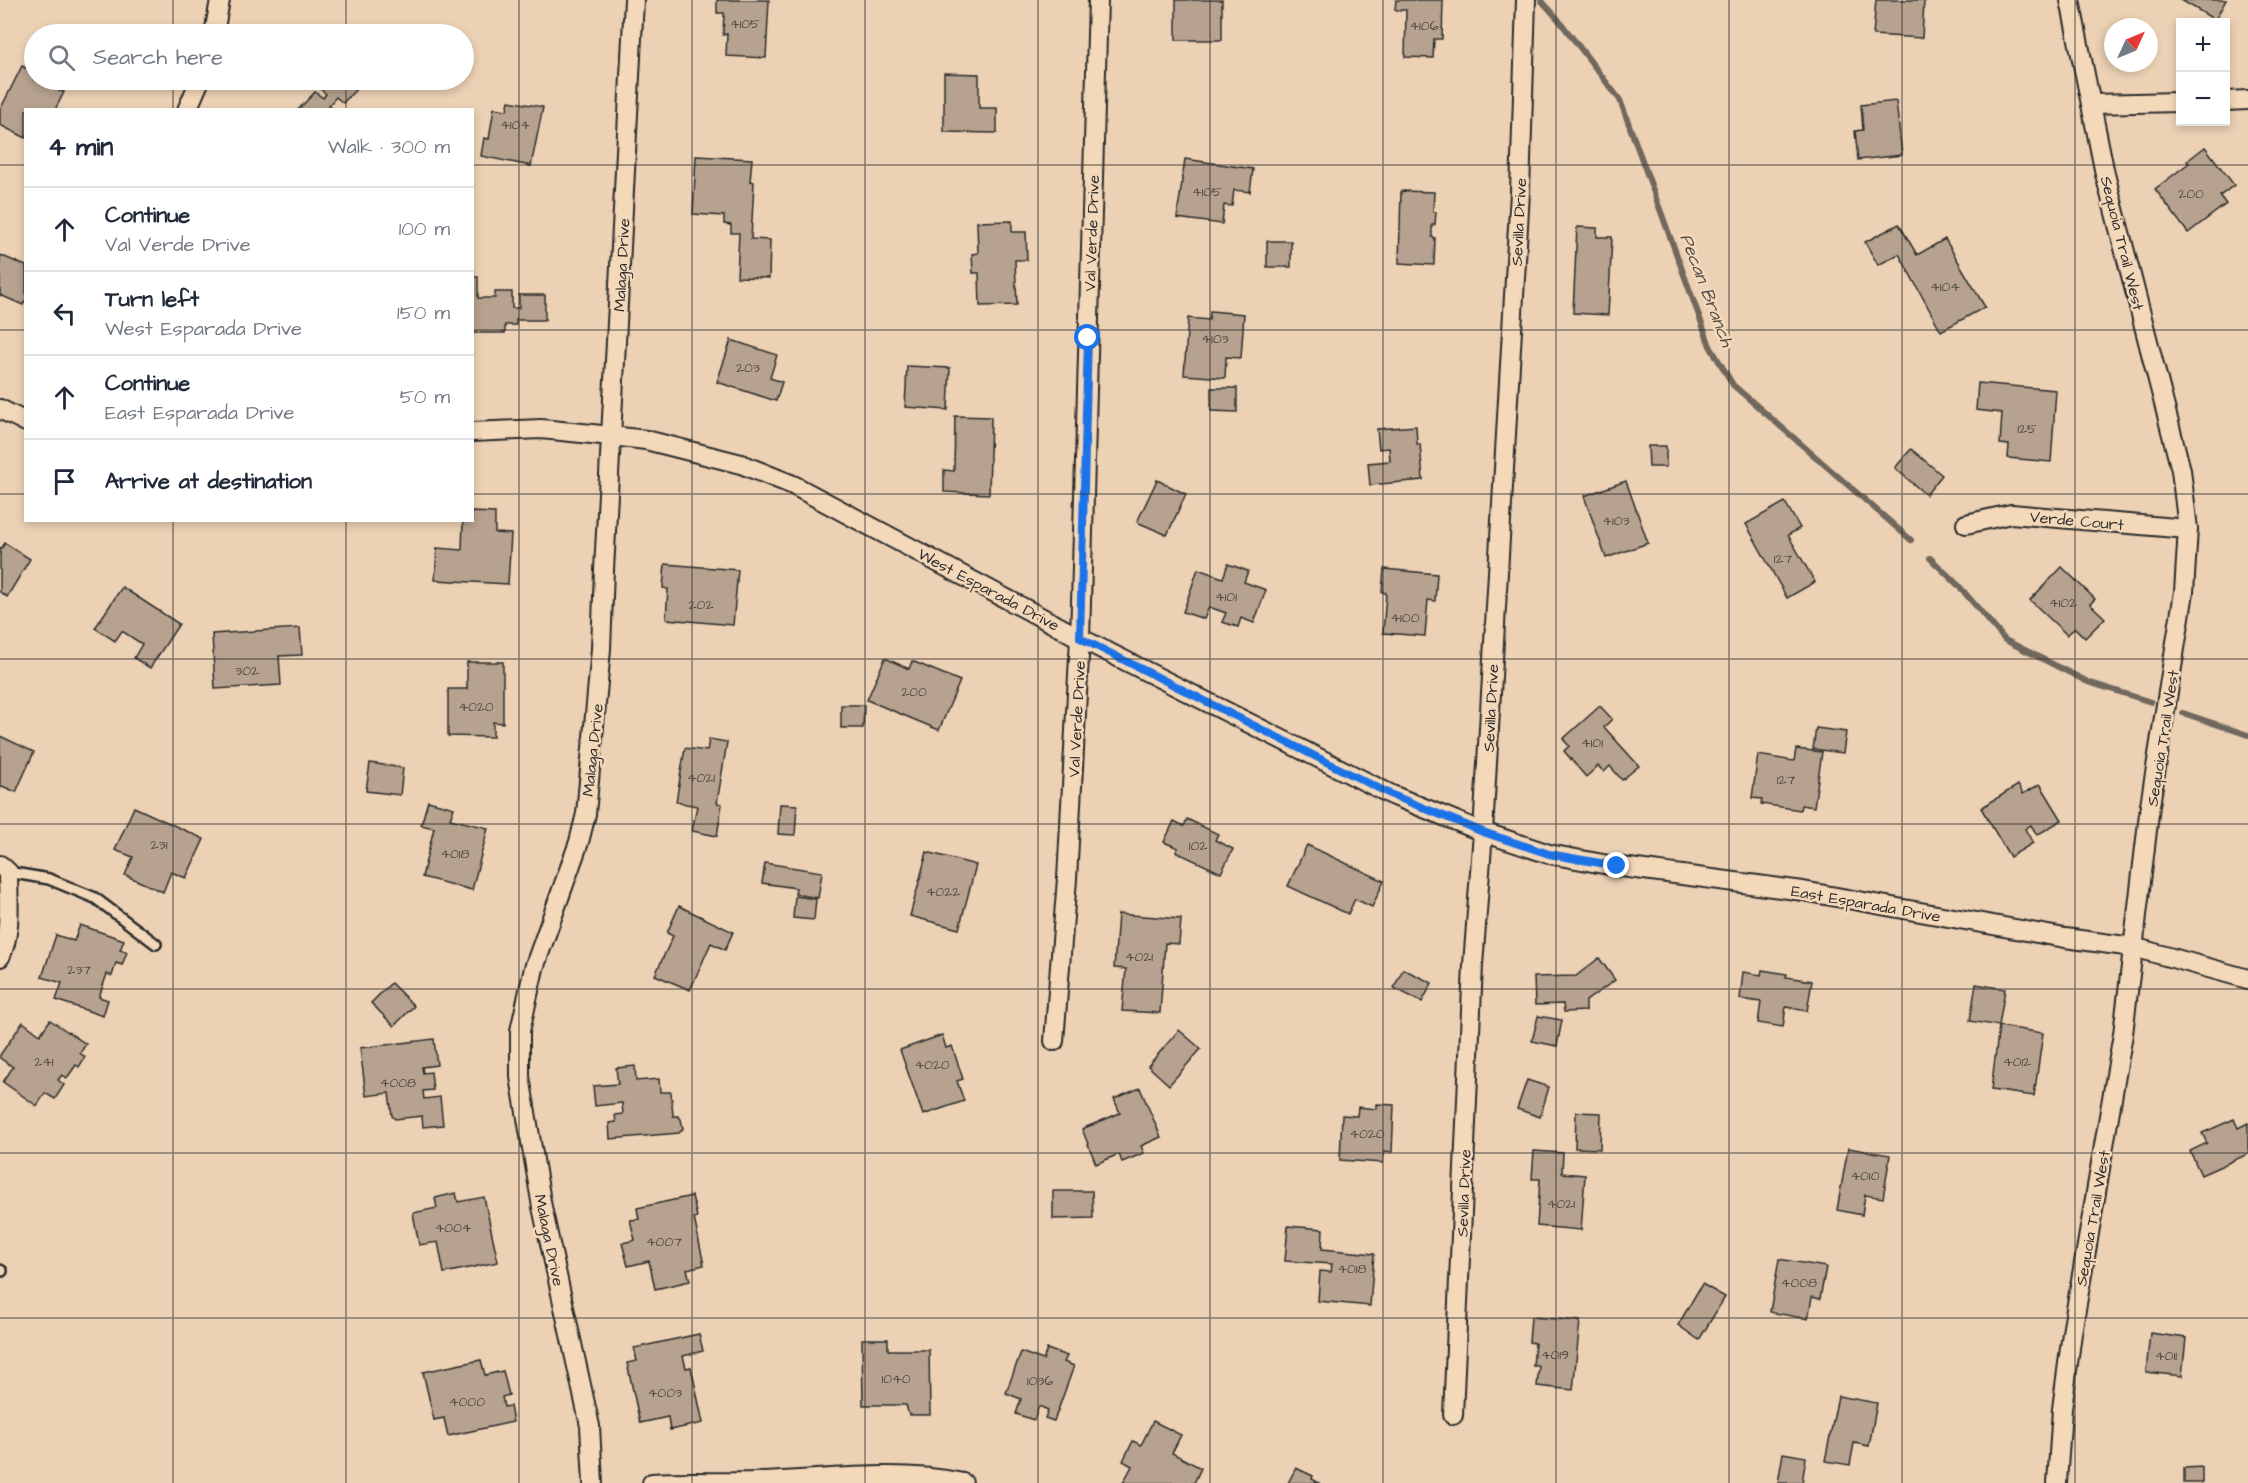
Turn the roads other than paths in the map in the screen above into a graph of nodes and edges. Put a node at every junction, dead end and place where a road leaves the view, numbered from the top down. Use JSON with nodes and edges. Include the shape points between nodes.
{"nodes":[{"id":1,"x":220,"y":0,"type":"edge"},
{"id":2,"x":634,"y":0,"type":"edge"},
{"id":3,"x":1098,"y":0,"type":"edge"},
{"id":4,"x":1526,"y":0,"type":"edge"},
{"id":5,"x":2070,"y":0,"type":"edge"},
{"id":6,"x":216,"y":24,"type":"edge"},
{"id":7,"x":196,"y":90,"type":"edge"},
{"id":8,"x":2230,"y":100,"type":"edge"},
{"id":9,"x":2248,"y":100,"type":"edge"},
{"id":10,"x":2176,"y":102,"type":"edge"},
{"id":11,"x":2091,"y":104,"type":"junction"},
{"id":12,"x":188,"y":108,"type":"edge"},
{"id":13,"x":0,"y":409,"type":"edge"},
{"id":14,"x":24,"y":421,"type":"edge"},
{"id":15,"x":474,"y":432,"type":"edge"},
{"id":16,"x":612,"y":436,"type":"junction"},
{"id":17,"x":1966,"y":524,"type":"dead end"},
{"id":18,"x":2188,"y":529,"type":"junction"},
{"id":19,"x":1080,"y":638,"type":"junction"},
{"id":20,"x":1483,"y":832,"type":"junction"},
{"id":21,"x":4,"y":868,"type":"edge"},
{"id":22,"x":156,"y":944,"type":"dead end"},
{"id":23,"x":2133,"y":947,"type":"junction"},
{"id":24,"x":0,"y":957,"type":"edge"},
{"id":25,"x":2248,"y":979,"type":"edge"},
{"id":26,"x":1054,"y":1041,"type":"dead end"},
{"id":27,"x":1453,"y":1415,"type":"dead end"},
{"id":28,"x":593,"y":1483,"type":"edge"},
{"id":29,"x":652,"y":1483,"type":"edge"},
{"id":30,"x":963,"y":1483,"type":"edge"},
{"id":31,"x":2057,"y":1483,"type":"edge"}],
"edges":[{"from":1,"to":6,"type":"street"},
{"from":2,"to":16,"type":"street","name":"Malaga Drive"},
{"from":3,"to":19,"type":"street","name":"Val Verde Drive"},
{"from":4,"to":20,"type":"street","name":"Sevilla Drive","via":[[1520,192]]},
{"from":5,"to":11,"type":"street","name":"Sequoia Trail West"},
{"from":7,"to":12,"type":"street"},
{"from":8,"to":9,"type":"street"},
{"from":10,"to":11,"type":"street"},
{"from":11,"to":18,"type":"street","name":"Sequoia Trail West","via":[[2105,174],[2181,470]]},
{"from":13,"to":14,"type":"street"},
{"from":15,"to":16,"type":"street","name":"West Esparada Drive","via":[[541,429]]},
{"from":16,"to":19,"type":"street","name":"West Esparada Drive","via":[[712,455],[766,473]]},
{"from":16,"to":28,"type":"street","name":"Malaga Drive","via":[[601,649],[586,814],[534,968],[519,1031],[520,1077],[542,1208],[590,1426]]},
{"from":17,"to":18,"type":"street","name":"Verde Court","via":[[2011,514]]},
{"from":18,"to":23,"type":"street","name":"Sequoia Trail West","via":[[2184,592]]},
{"from":19,"to":20,"type":"street","name":"West Esparada Drive","via":[[1392,795]]},
{"from":19,"to":26,"type":"street","name":"Val Verde Drive"},
{"from":20,"to":23,"type":"street","name":"East Esparada Drive","via":[[1549,854],[1614,866],[1803,891]]},
{"from":20,"to":27,"type":"street","name":"Sevilla Drive","via":[[1473,965]]},
{"from":21,"to":22,"type":"lane","via":[[49,879],[96,898]]},
{"from":21,"to":24,"type":"street","via":[[8,905]]},
{"from":23,"to":25,"type":"street","name":"East Esparada Drive"},
{"from":23,"to":31,"type":"street","name":"Sequoia Trail West","via":[[2111,1110],[2072,1333]]},
{"from":29,"to":30,"type":"street","via":[[855,1476],[938,1478]]}]}
